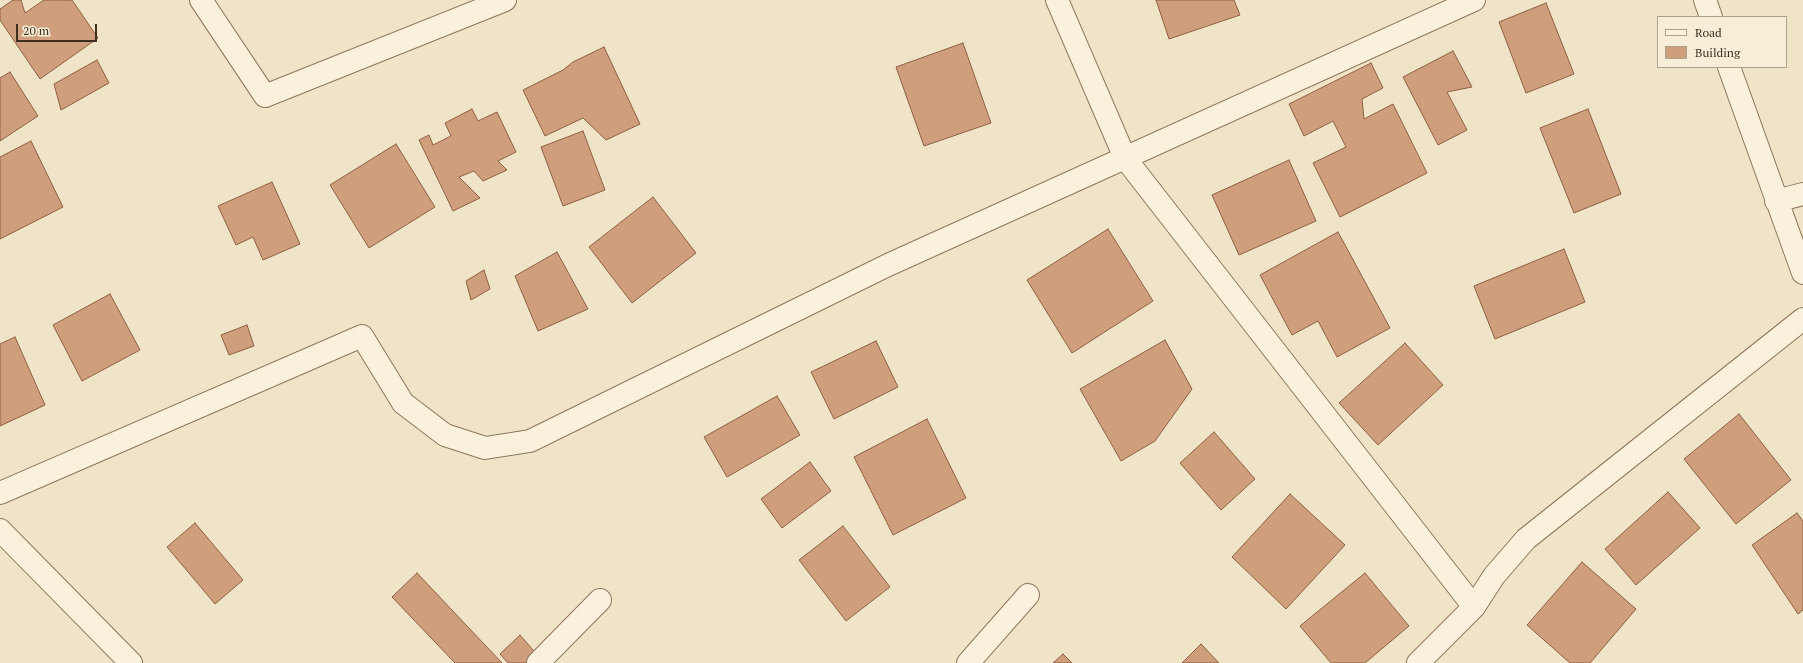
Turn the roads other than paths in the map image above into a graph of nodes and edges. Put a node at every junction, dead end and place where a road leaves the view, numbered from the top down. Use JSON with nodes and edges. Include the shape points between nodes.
{"nodes":[{"id":1,"x":201,"y":0,"type":"edge"},
{"id":2,"x":505,"y":0,"type":"edge"},
{"id":3,"x":1057,"y":0,"type":"edge"},
{"id":4,"x":1474,"y":0,"type":"edge"},
{"id":5,"x":1705,"y":0,"type":"edge"},
{"id":6,"x":1711,"y":16,"type":"edge"},
{"id":7,"x":1729,"y":68,"type":"edge"},
{"id":8,"x":1125,"y":158,"type":"junction"},
{"id":9,"x":1803,"y":194,"type":"edge"},
{"id":10,"x":1776,"y":202,"type":"junction"},
{"id":11,"x":1803,"y":274,"type":"edge"},
{"id":12,"x":1803,"y":319,"type":"edge"},
{"id":13,"x":0,"y":493,"type":"edge"},
{"id":14,"x":0,"y":530,"type":"edge"},
{"id":15,"x":1028,"y":595,"type":"dead end"},
{"id":16,"x":600,"y":600,"type":"dead end"},
{"id":17,"x":1474,"y":607,"type":"junction"},
{"id":18,"x":131,"y":663,"type":"edge"},
{"id":19,"x":538,"y":663,"type":"edge"},
{"id":20,"x":968,"y":663,"type":"edge"},
{"id":21,"x":1418,"y":663,"type":"edge"}],
"edges":[{"from":1,"to":2,"type":"street","via":[[265,96]]},
{"from":3,"to":8,"type":"street"},
{"from":4,"to":8,"type":"street"},
{"from":5,"to":6,"type":"street"},
{"from":7,"to":10,"type":"street"},
{"from":8,"to":13,"type":"street","via":[[888,265],[530,441],[485,448],[445,435],[403,403],[362,336]]},
{"from":8,"to":17,"type":"street"},
{"from":9,"to":10,"type":"street"},
{"from":10,"to":11,"type":"street"},
{"from":12,"to":17,"type":"street","via":[[1526,539],[1494,576]]},
{"from":14,"to":18,"type":"street"},
{"from":15,"to":20,"type":"street"},
{"from":16,"to":19,"type":"street"},
{"from":17,"to":21,"type":"street"}]}
